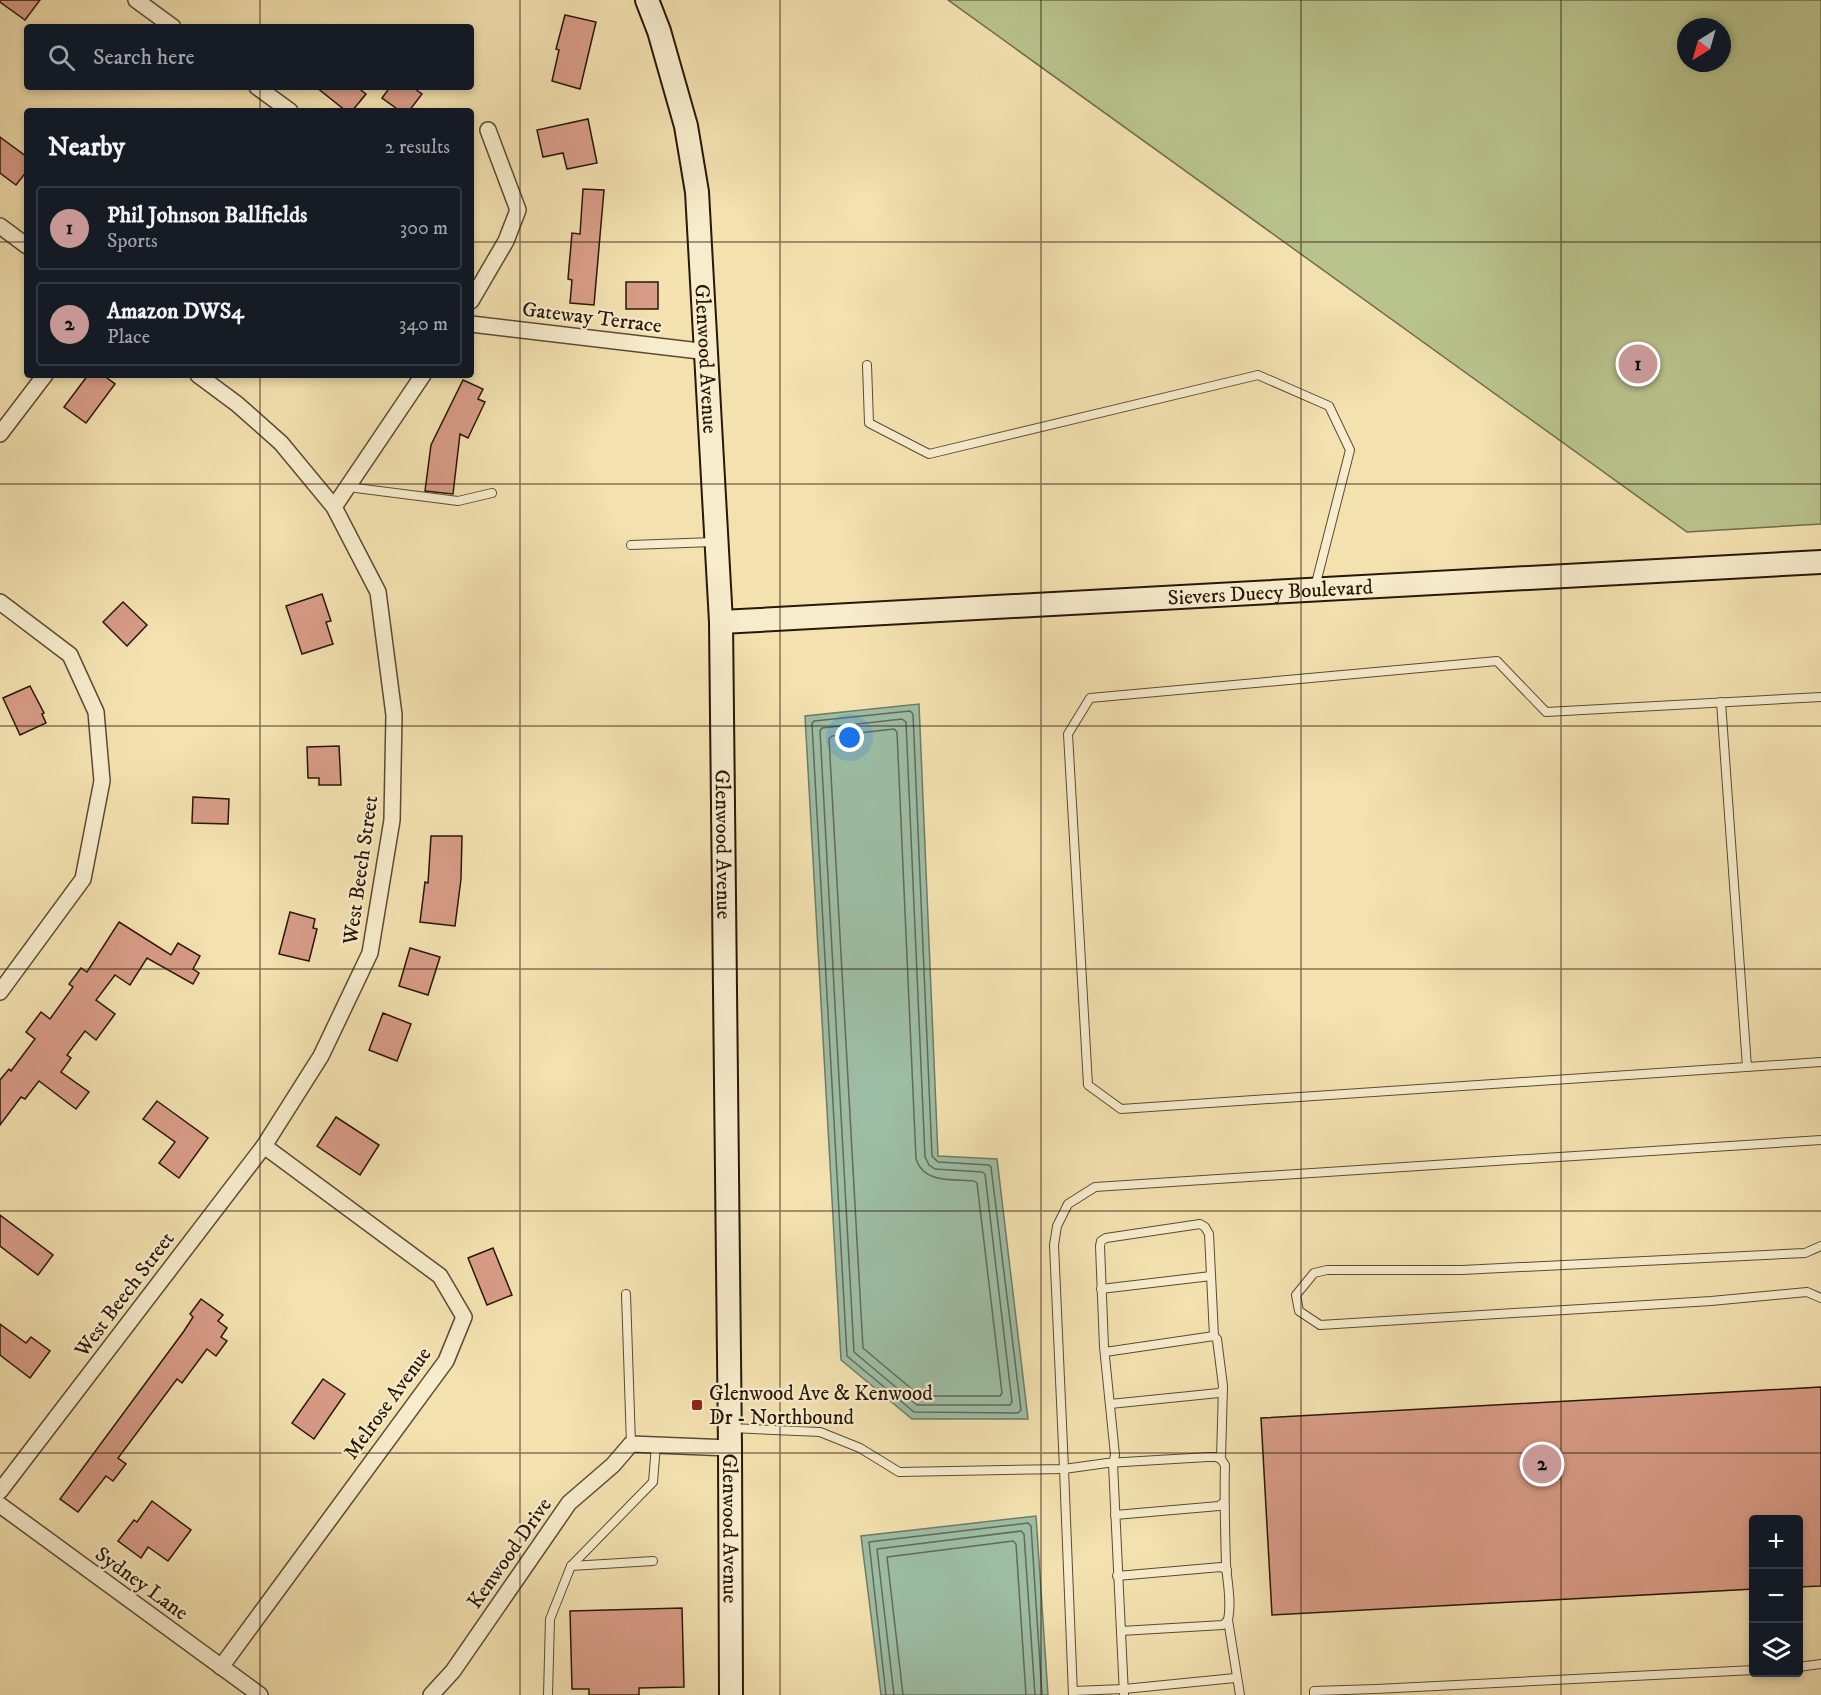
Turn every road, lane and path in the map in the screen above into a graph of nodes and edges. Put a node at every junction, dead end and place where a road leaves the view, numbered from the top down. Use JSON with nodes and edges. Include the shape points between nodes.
{"nodes":[{"id":1,"x":136,"y":0,"type":"edge"},
{"id":2,"x":647,"y":0,"type":"edge"},
{"id":3,"x":169,"y":24,"type":"edge"},
{"id":4,"x":261,"y":90,"type":"edge"},
{"id":5,"x":286,"y":108,"type":"edge"},
{"id":6,"x":488,"y":130,"type":"dead end"},
{"id":7,"x":0,"y":226,"type":"edge"},
{"id":8,"x":24,"y":244,"type":"edge"},
{"id":9,"x":474,"y":296,"type":"edge"},
{"id":10,"x":474,"y":324,"type":"edge"},
{"id":11,"x":708,"y":352,"type":"junction"},
{"id":12,"x":867,"y":365,"type":"dead end"},
{"id":13,"x":43,"y":378,"type":"edge"},
{"id":14,"x":202,"y":378,"type":"edge"},
{"id":15,"x":421,"y":378,"type":"edge"},
{"id":16,"x":0,"y":434,"type":"edge"},
{"id":17,"x":347,"y":486,"type":"junction"},
{"id":18,"x":492,"y":493,"type":"dead end"},
{"id":19,"x":334,"y":507,"type":"junction"},
{"id":20,"x":717,"y":542,"type":"junction"},
{"id":21,"x":631,"y":545,"type":"dead end"},
{"id":22,"x":1821,"y":562,"type":"edge"},
{"id":23,"x":1314,"y":589,"type":"junction"},
{"id":24,"x":0,"y":602,"type":"edge"},
{"id":25,"x":721,"y":622,"type":"junction"},
{"id":26,"x":1821,"y":696,"type":"edge"},
{"id":27,"x":1720,"y":702,"type":"junction"},
{"id":28,"x":0,"y":992,"type":"edge"},
{"id":29,"x":1821,"y":1062,"type":"edge"},
{"id":30,"x":1747,"y":1066,"type":"junction"},
{"id":31,"x":1821,"y":1140,"type":"edge"},
{"id":32,"x":264,"y":1146,"type":"junction"},
{"id":33,"x":1821,"y":1246,"type":"edge"},
{"id":34,"x":1211,"y":1276,"type":"junction"},
{"id":35,"x":1101,"y":1289,"type":"junction"},
{"id":36,"x":626,"y":1294,"type":"dead end"},
{"id":37,"x":1821,"y":1298,"type":"edge"},
{"id":38,"x":1214,"y":1336,"type":"junction"},
{"id":39,"x":1105,"y":1352,"type":"junction"},
{"id":40,"x":1222,"y":1390,"type":"junction"},
{"id":41,"x":1110,"y":1404,"type":"junction"},
{"id":42,"x":730,"y":1438,"type":"junction"},
{"id":43,"x":631,"y":1444,"type":"junction"},
{"id":44,"x":656,"y":1445,"type":"junction"},
{"id":45,"x":1221,"y":1459,"type":"junction"},
{"id":46,"x":1113,"y":1464,"type":"junction"},
{"id":47,"x":1064,"y":1469,"type":"junction"},
{"id":48,"x":0,"y":1491,"type":"edge"},
{"id":49,"x":1223,"y":1503,"type":"junction"},
{"id":50,"x":0,"y":1505,"type":"edge"},
{"id":51,"x":1115,"y":1515,"type":"junction"},
{"id":52,"x":653,"y":1560,"type":"dead end"},
{"id":53,"x":571,"y":1566,"type":"junction"},
{"id":54,"x":1227,"y":1570,"type":"junction"},
{"id":55,"x":1118,"y":1576,"type":"junction"},
{"id":56,"x":1228,"y":1620,"type":"junction"},
{"id":57,"x":1120,"y":1631,"type":"junction"},
{"id":58,"x":1821,"y":1664,"type":"edge"},
{"id":59,"x":1803,"y":1666,"type":"edge"},
{"id":60,"x":221,"y":1667,"type":"junction"},
{"id":61,"x":1749,"y":1670,"type":"edge"},
{"id":62,"x":1235,"y":1678,"type":"junction"},
{"id":63,"x":1124,"y":1692,"type":"edge"},
{"id":64,"x":1073,"y":1693,"type":"edge"},
{"id":65,"x":260,"y":1695,"type":"edge"},
{"id":66,"x":431,"y":1695,"type":"edge"},
{"id":67,"x":548,"y":1695,"type":"edge"},
{"id":68,"x":731,"y":1695,"type":"edge"},
{"id":69,"x":1239,"y":1695,"type":"edge"},
{"id":70,"x":1314,"y":1695,"type":"edge"}],
"edges":[{"from":1,"to":3,"type":"street"},
{"from":2,"to":11,"type":"street","name":"Glenwood Avenue","via":[[686,126],[697,192]]},
{"from":4,"to":5,"type":"street"},
{"from":6,"to":9,"type":"street","via":[[518,210],[506,241]]},
{"from":7,"to":8,"type":"street"},
{"from":10,"to":11,"type":"street","name":"Gateway Terrace"},
{"from":11,"to":20,"type":"street","name":"Glenwood Avenue"},
{"from":12,"to":23,"type":"lane","via":[[869,423],[929,454],[1257,375],[1329,406],[1350,450]]},
{"from":13,"to":16,"type":"street"},
{"from":14,"to":19,"type":"street","name":"West Beech Street","via":[[281,443]]},
{"from":15,"to":17,"type":"street"},
{"from":17,"to":18,"type":"lane","via":[[458,501]]},
{"from":17,"to":19,"type":"street"},
{"from":19,"to":32,"type":"street","name":"West Beech Street","via":[[378,592],[394,715],[392,820],[370,953],[321,1056]]},
{"from":20,"to":21,"type":"lane"},
{"from":20,"to":25,"type":"street","name":"Glenwood Avenue"},
{"from":22,"to":23,"type":"street","name":"Sievers Duecy Boulevard"},
{"from":23,"to":25,"type":"street","name":"Sievers Duecy Boulevard"},
{"from":24,"to":28,"type":"street","via":[[70,655],[96,712],[102,781],[83,879]]},
{"from":25,"to":42,"type":"street","name":"Glenwood Avenue"},
{"from":26,"to":27,"type":"lane"},
{"from":27,"to":30,"type":"lane"},
{"from":27,"to":30,"type":"lane","via":[[1546,712],[1497,661],[1090,698],[1068,734],[1088,1085],[1121,1109]]},
{"from":29,"to":30,"type":"lane"},
{"from":31,"to":47,"type":"lane","via":[[1095,1187],[1068,1204],[1057,1226],[1054,1245]]},
{"from":32,"to":48,"type":"street","name":"West Beech Street"},
{"from":32,"to":60,"type":"street","name":"Melrose Avenue","via":[[440,1275],[464,1317],[446,1360]]},
{"from":33,"to":37,"type":"lane","via":[[1805,1253],[1675,1260],[1462,1270],[1327,1270],[1314,1273],[1296,1295],[1299,1311],[1320,1325],[1808,1292]]},
{"from":34,"to":35,"type":"lane"},
{"from":34,"to":35,"type":"lane","via":[[1209,1234],[1200,1224],[1101,1241]]},
{"from":34,"to":38,"type":"lane"},
{"from":35,"to":39,"type":"lane"},
{"from":36,"to":43,"type":"lane"},
{"from":38,"to":39,"type":"lane"},
{"from":38,"to":40,"type":"lane"},
{"from":39,"to":41,"type":"lane"},
{"from":40,"to":41,"type":"lane"},
{"from":40,"to":45,"type":"lane"},
{"from":41,"to":46,"type":"lane"},
{"from":42,"to":44,"type":"street"},
{"from":42,"to":47,"type":"lane","via":[[820,1432],[860,1448],[899,1472]]},
{"from":42,"to":68,"type":"street","name":"Glenwood Avenue"},
{"from":43,"to":44,"type":"street"},
{"from":43,"to":66,"type":"street","name":"Kenwood Drive","via":[[569,1503],[453,1671]]},
{"from":44,"to":53,"type":"lane","via":[[653,1482]]},
{"from":45,"to":46,"type":"lane","via":[[1216,1456]]},
{"from":45,"to":49,"type":"lane","via":[[1226,1465]]},
{"from":46,"to":47,"type":"lane"},
{"from":46,"to":51,"type":"lane"},
{"from":47,"to":64,"type":"lane"},
{"from":49,"to":51,"type":"lane"},
{"from":49,"to":54,"type":"lane"},
{"from":50,"to":60,"type":"street","name":"Sydney Lane"},
{"from":51,"to":55,"type":"lane"},
{"from":52,"to":53,"type":"lane"},
{"from":53,"to":67,"type":"lane","via":[[550,1618]]},
{"from":54,"to":55,"type":"lane","via":[[1221,1567]]},
{"from":54,"to":56,"type":"lane"},
{"from":55,"to":57,"type":"lane"},
{"from":56,"to":57,"type":"lane","via":[[1223,1625]]},
{"from":56,"to":62,"type":"lane"},
{"from":57,"to":63,"type":"lane"},
{"from":58,"to":59,"type":"lane"},
{"from":60,"to":65,"type":"street","name":"Sydney Lane"},
{"from":61,"to":70,"type":"lane","via":[[1329,1690],[1314,1691]]},
{"from":62,"to":63,"type":"lane"},
{"from":62,"to":69,"type":"lane"},
{"from":63,"to":64,"type":"lane"}]}
